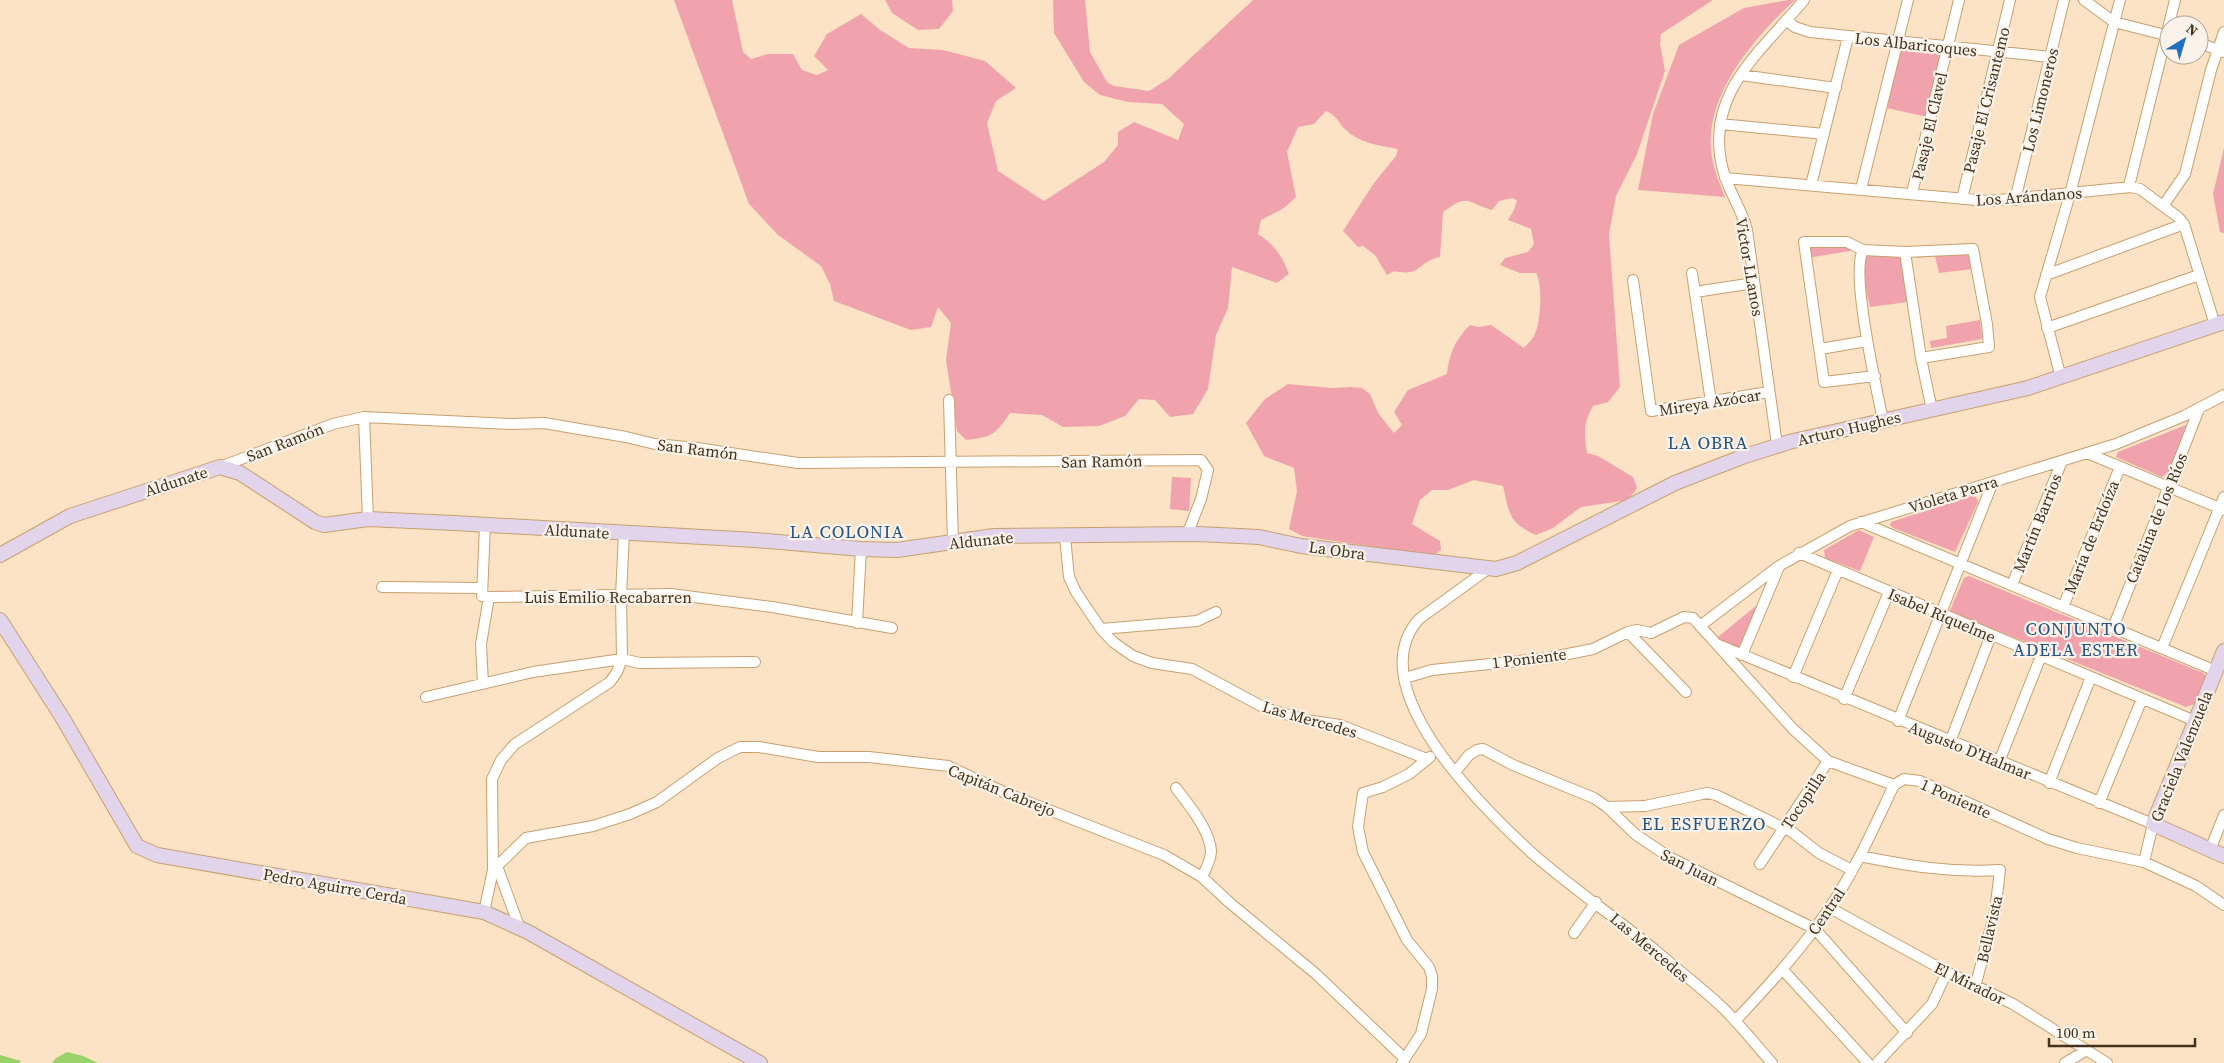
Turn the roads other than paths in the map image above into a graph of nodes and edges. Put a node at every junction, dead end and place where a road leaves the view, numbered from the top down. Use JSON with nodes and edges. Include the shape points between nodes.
{"nodes":[{"id":1,"x":1804,"y":0,"type":"edge"},
{"id":2,"x":1908,"y":0,"type":"edge"},
{"id":3,"x":1959,"y":0,"type":"edge"},
{"id":4,"x":2010,"y":0,"type":"edge"},
{"id":5,"x":2064,"y":0,"type":"edge"},
{"id":6,"x":2084,"y":0,"type":"edge"},
{"id":7,"x":2120,"y":0,"type":"edge"},
{"id":8,"x":2175,"y":0,"type":"edge"},
{"id":9,"x":2172,"y":15,"type":"edge"},
{"id":10,"x":1786,"y":20,"type":"junction"},
{"id":11,"x":2114,"y":22,"type":"junction"},
{"id":12,"x":2224,"y":32,"type":"edge"},
{"id":13,"x":2159,"y":33,"type":"edge"},
{"id":14,"x":1848,"y":37,"type":"junction"},
{"id":15,"x":1897,"y":42,"type":"junction"},
{"id":16,"x":2209,"y":46,"type":"edge"},
{"id":17,"x":1948,"y":47,"type":"junction"},
{"id":18,"x":2222,"y":51,"type":"edge"},
{"id":19,"x":1998,"y":52,"type":"junction"},
{"id":20,"x":2050,"y":57,"type":"junction"},
{"id":21,"x":2160,"y":65,"type":"edge"},
{"id":22,"x":1741,"y":75,"type":"junction"},
{"id":23,"x":1836,"y":88,"type":"junction"},
{"id":24,"x":1720,"y":124,"type":"junction"},
{"id":25,"x":1824,"y":134,"type":"junction"},
{"id":26,"x":1725,"y":178,"type":"junction"},
{"id":27,"x":1811,"y":185,"type":"junction"},
{"id":28,"x":2129,"y":186,"type":"junction"},
{"id":29,"x":1861,"y":189,"type":"junction"},
{"id":30,"x":1912,"y":194,"type":"junction"},
{"id":31,"x":2070,"y":194,"type":"junction"},
{"id":32,"x":1962,"y":199,"type":"junction"},
{"id":33,"x":2015,"y":200,"type":"junction"},
{"id":34,"x":2163,"y":206,"type":"junction"},
{"id":35,"x":2184,"y":224,"type":"junction"},
{"id":36,"x":1862,"y":250,"type":"junction"},
{"id":37,"x":1905,"y":252,"type":"junction"},
{"id":38,"x":1692,"y":273,"type":"dead end"},
{"id":39,"x":2046,"y":275,"type":"junction"},
{"id":40,"x":2200,"y":275,"type":"junction"},
{"id":41,"x":1633,"y":280,"type":"dead end"},
{"id":42,"x":1754,"y":283,"type":"junction"},
{"id":43,"x":1695,"y":292,"type":"junction"},
{"id":44,"x":2219,"y":323,"type":"edge"},
{"id":45,"x":2047,"y":328,"type":"junction"},
{"id":46,"x":1867,"y":341,"type":"junction"},
{"id":47,"x":1820,"y":349,"type":"junction"},
{"id":48,"x":1921,"y":358,"type":"junction"},
{"id":49,"x":1875,"y":376,"type":"junction"},
{"id":50,"x":2061,"y":378,"type":"junction"},
{"id":51,"x":1769,"y":392,"type":"junction"},
{"id":52,"x":2224,"y":395,"type":"edge"},
{"id":53,"x":949,"y":400,"type":"dead end"},
{"id":54,"x":1711,"y":402,"type":"junction"},
{"id":55,"x":2199,"y":409,"type":"junction"},
{"id":56,"x":1932,"y":410,"type":"junction"},
{"id":57,"x":364,"y":417,"type":"junction"},
{"id":58,"x":1883,"y":421,"type":"junction"},
{"id":59,"x":1777,"y":446,"type":"junction"},
{"id":60,"x":2087,"y":454,"type":"junction"},
{"id":61,"x":2062,"y":461,"type":"junction"},
{"id":62,"x":952,"y":462,"type":"junction"},
{"id":63,"x":220,"y":467,"type":"junction"},
{"id":64,"x":2120,"y":467,"type":"junction"},
{"id":65,"x":1993,"y":482,"type":"junction"},
{"id":66,"x":2168,"y":487,"type":"junction"},
{"id":67,"x":2224,"y":498,"type":"edge"},
{"id":68,"x":2222,"y":509,"type":"edge"},
{"id":69,"x":368,"y":519,"type":"junction"},
{"id":70,"x":1861,"y":522,"type":"junction"},
{"id":71,"x":484,"y":525,"type":"junction"},
{"id":72,"x":624,"y":534,"type":"junction"},
{"id":73,"x":1187,"y":535,"type":"junction"},
{"id":74,"x":1065,"y":537,"type":"junction"},
{"id":75,"x":953,"y":543,"type":"junction"},
{"id":76,"x":861,"y":550,"type":"junction"},
{"id":77,"x":1799,"y":553,"type":"junction"},
{"id":78,"x":0,"y":555,"type":"edge"},
{"id":79,"x":1960,"y":564,"type":"junction"},
{"id":80,"x":1779,"y":566,"type":"junction"},
{"id":81,"x":1488,"y":569,"type":"junction"},
{"id":82,"x":1838,"y":570,"type":"junction"},
{"id":83,"x":2012,"y":585,"type":"junction"},
{"id":84,"x":382,"y":587,"type":"dead end"},
{"id":85,"x":481,"y":588,"type":"junction"},
{"id":86,"x":1889,"y":592,"type":"junction"},
{"id":87,"x":621,"y":596,"type":"junction"},
{"id":88,"x":489,"y":597,"type":"junction"},
{"id":89,"x":2063,"y":607,"type":"junction"},
{"id":90,"x":1216,"y":612,"type":"dead end"},
{"id":91,"x":1940,"y":614,"type":"junction"},
{"id":92,"x":857,"y":623,"type":"junction"},
{"id":93,"x":2,"y":626,"type":"edge"},
{"id":94,"x":1700,"y":626,"type":"junction"},
{"id":95,"x":892,"y":628,"type":"dead end"},
{"id":96,"x":2113,"y":628,"type":"junction"},
{"id":97,"x":1101,"y":629,"type":"junction"},
{"id":98,"x":1628,"y":632,"type":"junction"},
{"id":99,"x":1651,"y":633,"type":"junction"},
{"id":100,"x":1991,"y":635,"type":"junction"},
{"id":101,"x":1716,"y":644,"type":"junction"},
{"id":102,"x":1640,"y":645,"type":"junction"},
{"id":103,"x":2162,"y":648,"type":"junction"},
{"id":104,"x":2224,"y":651,"type":"edge"},
{"id":105,"x":1742,"y":655,"type":"junction"},
{"id":106,"x":2041,"y":656,"type":"junction"},
{"id":107,"x":622,"y":659,"type":"junction"},
{"id":108,"x":755,"y":662,"type":"dead end"},
{"id":109,"x":2216,"y":671,"type":"junction"},
{"id":110,"x":1794,"y":677,"type":"junction"},
{"id":111,"x":1404,"y":678,"type":"junction"},
{"id":112,"x":2092,"y":678,"type":"junction"},
{"id":113,"x":483,"y":684,"type":"junction"},
{"id":114,"x":1686,"y":692,"type":"dead end"},
{"id":115,"x":426,"y":697,"type":"dead end"},
{"id":116,"x":1844,"y":698,"type":"junction"},
{"id":117,"x":2142,"y":699,"type":"junction"},
{"id":118,"x":1898,"y":721,"type":"junction"},
{"id":119,"x":2195,"y":721,"type":"junction"},
{"id":120,"x":1950,"y":742,"type":"junction"},
{"id":121,"x":1437,"y":752,"type":"junction"},
{"id":122,"x":1427,"y":759,"type":"junction"},
{"id":123,"x":1828,"y":762,"type":"junction"},
{"id":124,"x":2000,"y":762,"type":"junction"},
{"id":125,"x":1456,"y":772,"type":"junction"},
{"id":126,"x":2049,"y":782,"type":"junction"},
{"id":127,"x":1894,"y":785,"type":"junction"},
{"id":128,"x":1176,"y":788,"type":"dead end"},
{"id":129,"x":2099,"y":803,"type":"junction"},
{"id":130,"x":1607,"y":807,"type":"junction"},
{"id":131,"x":2224,"y":816,"type":"edge"},
{"id":132,"x":2153,"y":824,"type":"junction"},
{"id":133,"x":1784,"y":829,"type":"junction"},
{"id":134,"x":2210,"y":850,"type":"junction"},
{"id":135,"x":1860,"y":856,"type":"junction"},
{"id":136,"x":2224,"y":856,"type":"edge"},
{"id":137,"x":2144,"y":862,"type":"junction"},
{"id":138,"x":1760,"y":864,"type":"dead end"},
{"id":139,"x":495,"y":868,"type":"junction"},
{"id":140,"x":1852,"y":870,"type":"junction"},
{"id":141,"x":1202,"y":877,"type":"junction"},
{"id":142,"x":1596,"y":902,"type":"junction"},
{"id":143,"x":2224,"y":905,"type":"edge"},
{"id":144,"x":1830,"y":908,"type":"junction"},
{"id":145,"x":484,"y":912,"type":"junction"},
{"id":146,"x":520,"y":929,"type":"junction"},
{"id":147,"x":1814,"y":929,"type":"junction"},
{"id":148,"x":1574,"y":933,"type":"dead end"},
{"id":149,"x":1784,"y":970,"type":"junction"},
{"id":150,"x":1947,"y":972,"type":"junction"},
{"id":151,"x":1975,"y":987,"type":"junction"},
{"id":152,"x":1735,"y":1020,"type":"junction"},
{"id":153,"x":1907,"y":1033,"type":"junction"},
{"id":154,"x":2085,"y":1051,"type":"junction"},
{"id":155,"x":1403,"y":1060,"type":"edge"},
{"id":156,"x":760,"y":1063,"type":"edge"},
{"id":157,"x":1772,"y":1063,"type":"edge"},
{"id":158,"x":1868,"y":1063,"type":"edge"},
{"id":159,"x":1877,"y":1063,"type":"edge"},
{"id":160,"x":2065,"y":1063,"type":"edge"},
{"id":161,"x":2108,"y":1063,"type":"edge"}],
"edges":[{"from":1,"to":10,"type":"street","name":"Victor LLanos"},
{"from":2,"to":15,"type":"street"},
{"from":3,"to":17,"type":"street","name":"Pasaje El Clavel"},
{"from":4,"to":19,"type":"street","name":"Pasaje El Crisantemo"},
{"from":5,"to":20,"type":"street","name":"Los Limoneros"},
{"from":6,"to":11,"type":"street"},
{"from":7,"to":11,"type":"street"},
{"from":8,"to":9,"type":"street"},
{"from":10,"to":14,"type":"street","name":"Los Albaricoques","via":[[1802,30]]},
{"from":10,"to":22,"type":"street","name":"Victor LLanos"},
{"from":11,"to":13,"type":"street"},
{"from":11,"to":31,"type":"street"},
{"from":12,"to":18,"type":"street"},
{"from":14,"to":15,"type":"street","name":"Los Albaricoques"},
{"from":14,"to":23,"type":"street"},
{"from":15,"to":17,"type":"street","name":"Los Albaricoques"},
{"from":15,"to":29,"type":"street"},
{"from":16,"to":18,"type":"street"},
{"from":17,"to":19,"type":"street","name":"Los Albaricoques"},
{"from":17,"to":30,"type":"street","name":"Pasaje El Clavel"},
{"from":18,"to":34,"type":"street","via":[[2211,70],[2185,174]]},
{"from":19,"to":20,"type":"street","name":"Los Albaricoques"},
{"from":19,"to":32,"type":"street","name":"Pasaje El Crisantemo"},
{"from":20,"to":33,"type":"street","name":"Los Limoneros"},
{"from":21,"to":28,"type":"street"},
{"from":22,"to":23,"type":"street"},
{"from":22,"to":24,"type":"street","name":"Victor LLanos","via":[[1727,98]]},
{"from":23,"to":25,"type":"street"},
{"from":24,"to":25,"type":"street"},
{"from":24,"to":26,"type":"street","name":"Victor LLanos","via":[[1719,152]]},
{"from":25,"to":27,"type":"street"},
{"from":26,"to":27,"type":"street","name":"Los Arándanos"},
{"from":26,"to":42,"type":"street","name":"Victor LLanos","via":[[1745,222]]},
{"from":27,"to":29,"type":"street","name":"Los Arándanos"},
{"from":28,"to":31,"type":"street","name":"Los Arándanos"},
{"from":28,"to":34,"type":"street"},
{"from":29,"to":30,"type":"street","name":"Los Arándanos"},
{"from":30,"to":32,"type":"street","name":"Los Arándanos"},
{"from":31,"to":33,"type":"street","name":"Los Arándanos"},
{"from":31,"to":39,"type":"street"},
{"from":32,"to":33,"type":"street","name":"Los Arándanos"},
{"from":34,"to":35,"type":"street"},
{"from":35,"to":39,"type":"street"},
{"from":35,"to":40,"type":"street"},
{"from":36,"to":37,"type":"street"},
{"from":36,"to":46,"type":"street","via":[[1858,263]]},
{"from":36,"to":47,"type":"street","via":[[1847,242],[1804,242]]},
{"from":37,"to":48,"type":"street"},
{"from":37,"to":48,"type":"street","via":[[1973,250],[1987,324],[1989,347]]},
{"from":38,"to":43,"type":"street"},
{"from":39,"to":45,"type":"street","via":[[2040,301]]},
{"from":40,"to":44,"type":"street"},
{"from":40,"to":45,"type":"street"},
{"from":41,"to":54,"type":"street","name":"Mireya Azócar","via":[[1651,412]]},
{"from":42,"to":43,"type":"street"},
{"from":42,"to":51,"type":"street","name":"Victor LLanos"},
{"from":43,"to":54,"type":"street"},
{"from":44,"to":50,"type":"street","name":"Arturo Hughes"},
{"from":45,"to":50,"type":"street"},
{"from":46,"to":47,"type":"street"},
{"from":46,"to":49,"type":"street"},
{"from":47,"to":49,"type":"street","via":[[1824,382]]},
{"from":48,"to":56,"type":"street"},
{"from":49,"to":58,"type":"street"},
{"from":50,"to":56,"type":"street","name":"Arturo Hughes"},
{"from":51,"to":54,"type":"street","name":"Mireya Azócar"},
{"from":51,"to":59,"type":"street","name":"Victor LLanos"},
{"from":52,"to":55,"type":"street","name":"Violeta Parra"},
{"from":53,"to":62,"type":"street"},
{"from":55,"to":60,"type":"street","name":"Violeta Parra"},
{"from":55,"to":66,"type":"street","name":"Catalina de los Ríos"},
{"from":56,"to":58,"type":"street","name":"Arturo Hughes"},
{"from":57,"to":62,"type":"street","name":"San Ramón","via":[[544,423],[655,444],[798,463]]},
{"from":57,"to":63,"type":"street","name":"San Ramón","via":[[333,424]]},
{"from":57,"to":69,"type":"street"},
{"from":58,"to":59,"type":"street","name":"Arturo Hughes"},
{"from":59,"to":81,"type":"street","name":"Arturo Hughes","via":[[1675,483],[1517,564]]},
{"from":60,"to":61,"type":"street","name":"Violeta Parra"},
{"from":60,"to":64,"type":"street"},
{"from":61,"to":65,"type":"street","name":"Violeta Parra"},
{"from":61,"to":83,"type":"street","name":"Martín Barrios"},
{"from":62,"to":73,"type":"street","name":"San Ramón","via":[[1201,460],[1208,470]]},
{"from":62,"to":75,"type":"street"},
{"from":63,"to":69,"type":"street","name":"Aldunate","via":[[240,473],[315,522],[324,525]]},
{"from":63,"to":78,"type":"street","name":"Aldunate","via":[[70,516]]},
{"from":64,"to":66,"type":"street"},
{"from":64,"to":89,"type":"street","name":"María de Erdoíza"},
{"from":65,"to":70,"type":"street","name":"Violeta Parra"},
{"from":65,"to":79,"type":"street"},
{"from":66,"to":68,"type":"street"},
{"from":66,"to":96,"type":"street","name":"Catalina de los Ríos"},
{"from":67,"to":68,"type":"street"},
{"from":68,"to":103,"type":"street"},
{"from":69,"to":71,"type":"street","name":"Aldunate"},
{"from":70,"to":77,"type":"street","name":"Violeta Parra"},
{"from":70,"to":79,"type":"street"},
{"from":71,"to":72,"type":"street","name":"Aldunate"},
{"from":71,"to":85,"type":"street"},
{"from":72,"to":76,"type":"street","name":"Aldunate","via":[[755,540]]},
{"from":72,"to":87,"type":"street"},
{"from":73,"to":74,"type":"street","name":"Aldunate"},
{"from":73,"to":81,"type":"street","name":"La Obra","via":[[1259,537],[1301,546]]},
{"from":74,"to":75,"type":"street","name":"Aldunate","via":[[994,536]]},
{"from":74,"to":97,"type":"street","name":"Las Mercedes","via":[[1069,576]]},
{"from":75,"to":76,"type":"street","name":"Aldunate","via":[[897,550]]},
{"from":76,"to":92,"type":"street"},
{"from":77,"to":80,"type":"street","name":"Violeta Parra"},
{"from":77,"to":82,"type":"street","name":"Isabel Riquelme"},
{"from":79,"to":83,"type":"street"},
{"from":79,"to":91,"type":"street"},
{"from":80,"to":94,"type":"street","name":"Violeta Parra"},
{"from":80,"to":105,"type":"street"},
{"from":81,"to":111,"type":"street","name":"Las Mercedes","via":[[1436,606],[1411,629],[1404,647]]},
{"from":82,"to":86,"type":"street","name":"Isabel Riquelme"},
{"from":82,"to":110,"type":"street"},
{"from":83,"to":89,"type":"street"},
{"from":84,"to":85,"type":"street"},
{"from":85,"to":88,"type":"street","via":[[482,596]]},
{"from":86,"to":91,"type":"street","name":"Isabel Riquelme"},
{"from":86,"to":116,"type":"street"},
{"from":87,"to":88,"type":"street","name":"Luis Emilio Recabarren"},
{"from":87,"to":92,"type":"street","name":"Luis Emilio Recabarren","via":[[671,594],[772,607]]},
{"from":87,"to":107,"type":"street"},
{"from":88,"to":113,"type":"street","via":[[482,644]]},
{"from":89,"to":96,"type":"street"},
{"from":90,"to":97,"type":"street","via":[[1197,621]]},
{"from":91,"to":100,"type":"street","name":"Isabel Riquelme"},
{"from":91,"to":118,"type":"street"},
{"from":92,"to":95,"type":"street","name":"Luis Emilio Recabarren"},
{"from":93,"to":145,"type":"street","name":"Pedro Aguirre Cerda","via":[[62,717],[137,846],[157,855]]},
{"from":94,"to":99,"type":"street","name":"1 Poniente","via":[[1693,618],[1684,617]]},
{"from":94,"to":101,"type":"street","name":"1 Poniente"},
{"from":96,"to":103,"type":"street"},
{"from":97,"to":122,"type":"street","name":"Las Mercedes","via":[[1123,650],[1142,660],[1204,673],[1265,708],[1306,720],[1340,725]]},
{"from":98,"to":99,"type":"street","name":"1 Poniente"},
{"from":98,"to":102,"type":"street"},
{"from":98,"to":111,"type":"street","name":"1 Poniente","via":[[1585,651],[1432,670]]},
{"from":99,"to":102,"type":"street","name":"1 Poniente"},
{"from":100,"to":106,"type":"street","name":"Isabel Riquelme"},
{"from":100,"to":120,"type":"street"},
{"from":101,"to":105,"type":"street","name":"Augusto D'Halmar"},
{"from":101,"to":123,"type":"street","name":"1 Poniente","via":[[1793,729]]},
{"from":102,"to":114,"type":"street"},
{"from":103,"to":109,"type":"street"},
{"from":104,"to":109,"type":"street","name":"Graciela Valenzuela"},
{"from":105,"to":110,"type":"street","name":"Augusto D'Halmar"},
{"from":106,"to":112,"type":"street","name":"Isabel Riquelme"},
{"from":106,"to":124,"type":"street"},
{"from":107,"to":108,"type":"street","via":[[640,663]]},
{"from":107,"to":113,"type":"street","via":[[533,672]]},
{"from":107,"to":139,"type":"street","via":[[610,682],[515,744],[501,760],[492,779],[491,791]]},
{"from":109,"to":119,"type":"street","name":"Graciela Valenzuela"},
{"from":110,"to":116,"type":"street","name":"Augusto D'Halmar"},
{"from":111,"to":121,"type":"street","name":"Las Mercedes","via":[[1413,705]]},
{"from":112,"to":117,"type":"street","name":"Isabel Riquelme"},
{"from":112,"to":126,"type":"street"},
{"from":113,"to":115,"type":"street"},
{"from":116,"to":118,"type":"street","name":"Augusto D'Halmar"},
{"from":117,"to":119,"type":"street","name":"Isabel Riquelme"},
{"from":117,"to":129,"type":"street"},
{"from":118,"to":120,"type":"street","name":"Augusto D'Halmar"},
{"from":119,"to":132,"type":"street","name":"Graciela Valenzuela"},
{"from":120,"to":124,"type":"street","name":"Augusto D'Halmar"},
{"from":121,"to":122,"type":"street"},
{"from":121,"to":125,"type":"street","name":"Las Mercedes"},
{"from":122,"to":155,"type":"street","via":[[1384,787],[1363,793],[1358,827],[1363,852],[1407,940],[1429,967],[1432,976],[1421,1034]]},
{"from":123,"to":127,"type":"street","name":"1 Poniente"},
{"from":123,"to":133,"type":"street","name":"Tocopilla"},
{"from":124,"to":126,"type":"street","name":"Augusto D'Halmar"},
{"from":125,"to":130,"type":"street","name":"San Juan","via":[[1470,755],[1483,749],[1594,798]]},
{"from":125,"to":142,"type":"street","name":"Las Mercedes","via":[[1528,848]]},
{"from":126,"to":129,"type":"street","name":"Augusto D'Halmar"},
{"from":127,"to":135,"type":"street","name":"Central"},
{"from":127,"to":137,"type":"street","name":"1 Poniente","via":[[1904,779],[1920,781],[2048,839]]},
{"from":128,"to":141,"type":"street","via":[[1202,824],[1211,850]]},
{"from":129,"to":132,"type":"street","name":"Augusto D'Halmar"},
{"from":130,"to":133,"type":"street","via":[[1645,806],[1707,792]]},
{"from":130,"to":147,"type":"street","name":"San Juan","via":[[1635,834],[1669,857]]},
{"from":131,"to":134,"type":"street"},
{"from":132,"to":134,"type":"street","name":"Augusto D'Halmar"},
{"from":132,"to":137,"type":"street","name":"Graciela Valenzuela"},
{"from":133,"to":138,"type":"street","name":"Tocopilla"},
{"from":133,"to":140,"type":"street"},
{"from":134,"to":136,"type":"street","name":"Augusto D'Halmar"},
{"from":135,"to":140,"type":"street","name":"Central"},
{"from":135,"to":151,"type":"street","name":"Bellavista","via":[[1950,871],[2000,870],[1994,912]]},
{"from":137,"to":143,"type":"street","name":"1 Poniente","via":[[2196,886]]},
{"from":139,"to":141,"type":"street","name":"Capitán Cabrejo","via":[[526,838],[593,826],[630,814],[657,802],[718,758],[740,747],[759,747],[818,757],[869,757],[948,766],[1008,794],[1164,855]]},
{"from":139,"to":145,"type":"street"},
{"from":139,"to":146,"type":"street"},
{"from":140,"to":144,"type":"street","name":"Central"},
{"from":141,"to":155,"type":"street","name":"Capitán Cabrejo","via":[[1316,974]]},
{"from":142,"to":148,"type":"street"},
{"from":142,"to":152,"type":"street","name":"Las Mercedes"},
{"from":144,"to":147,"type":"street","name":"Central"},
{"from":144,"to":150,"type":"street","name":"El Mirador"},
{"from":145,"to":146,"type":"street","name":"Pedro Aguirre Cerda"},
{"from":146,"to":156,"type":"street","name":"Pedro Aguirre Cerda"},
{"from":147,"to":149,"type":"street","name":"Central"},
{"from":147,"to":153,"type":"street","name":"San Juan"},
{"from":149,"to":152,"type":"street","name":"Central"},
{"from":149,"to":158,"type":"street"},
{"from":150,"to":151,"type":"street","name":"El Mirador"},
{"from":150,"to":153,"type":"street","via":[[1932,1004]]},
{"from":151,"to":154,"type":"street","name":"El Mirador","via":[[2013,1004]]},
{"from":152,"to":157,"type":"street","name":"Las Mercedes"},
{"from":153,"to":159,"type":"street"},
{"from":154,"to":160,"type":"street"},
{"from":154,"to":161,"type":"street","name":"El Mirador"}]}
